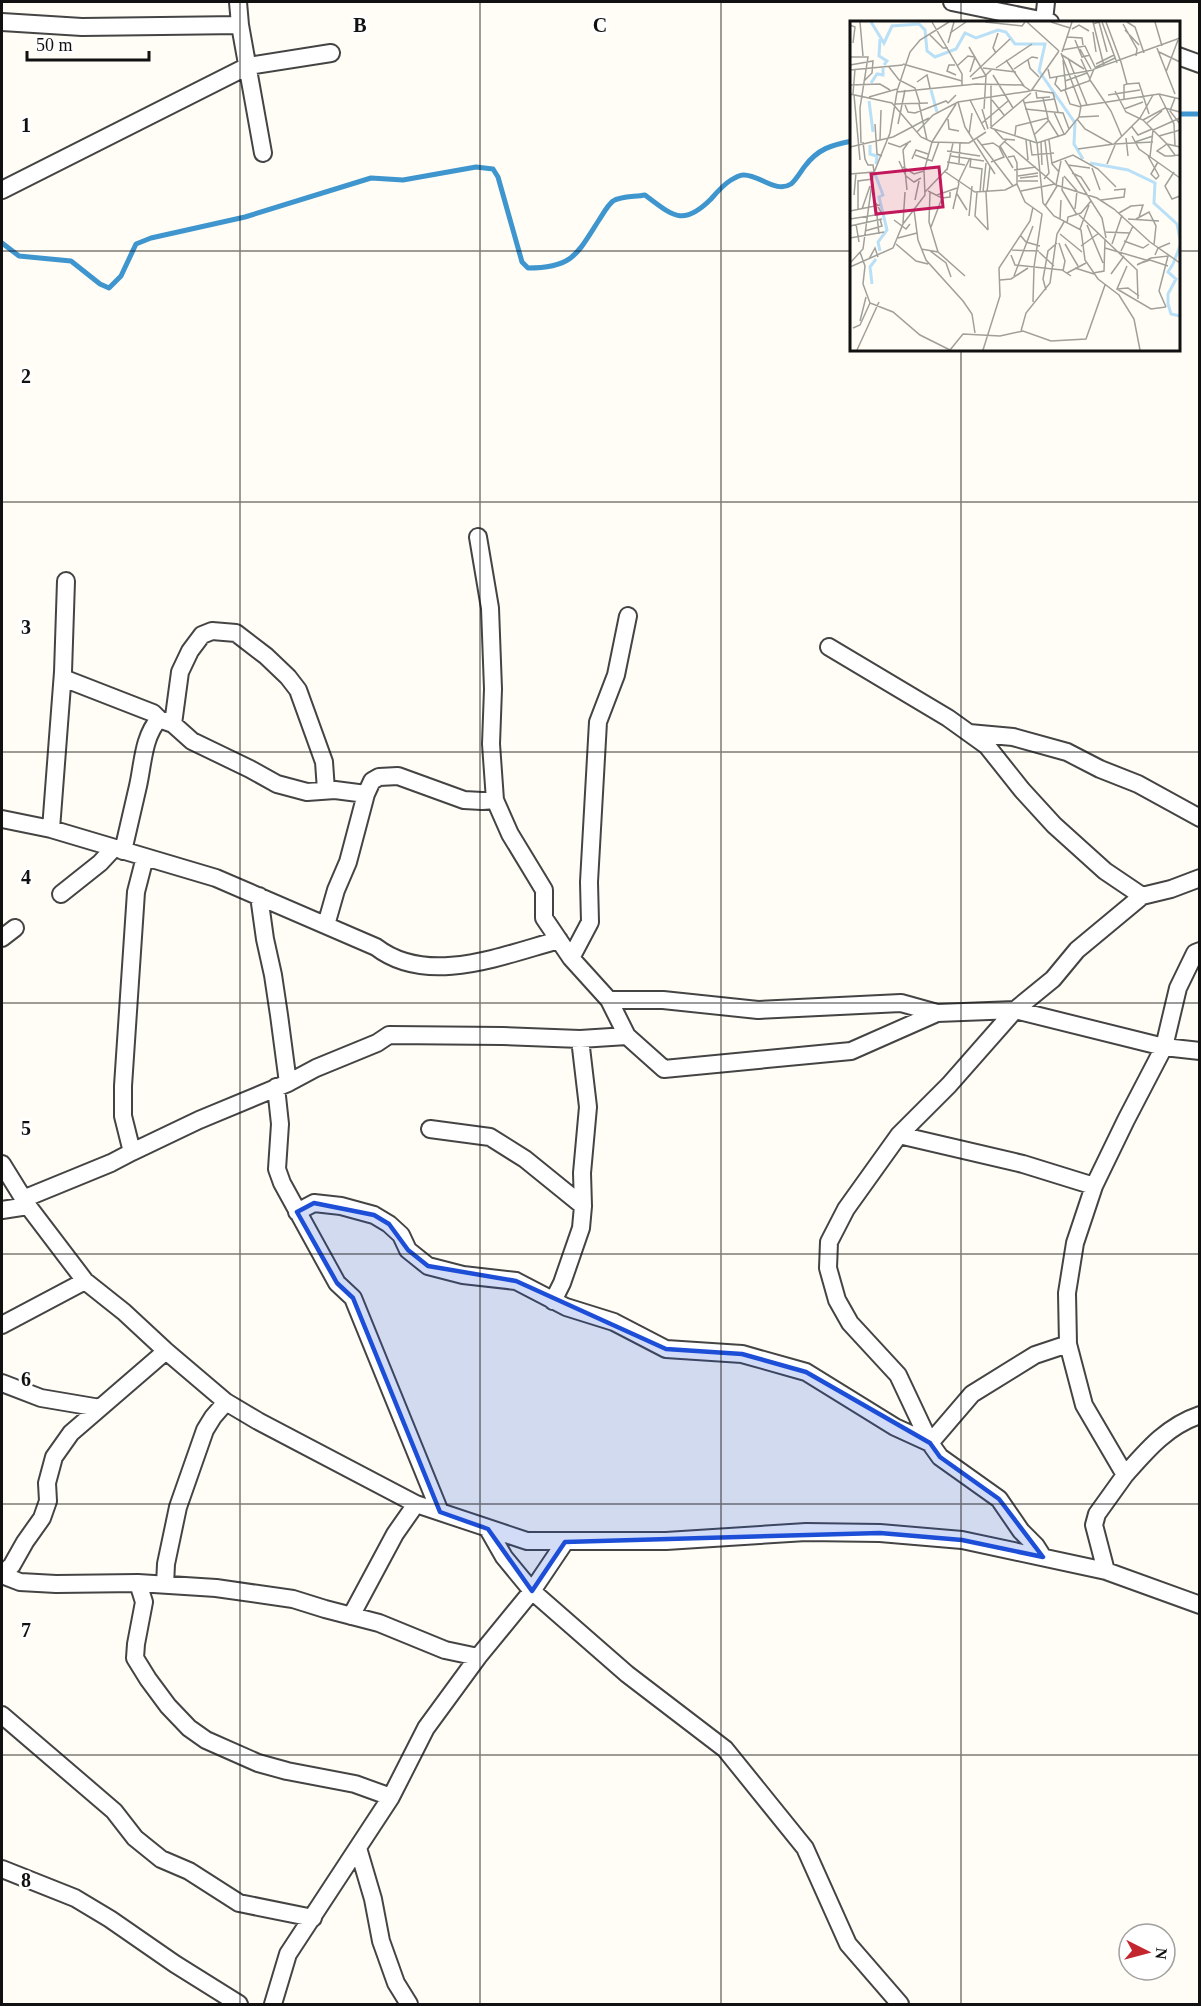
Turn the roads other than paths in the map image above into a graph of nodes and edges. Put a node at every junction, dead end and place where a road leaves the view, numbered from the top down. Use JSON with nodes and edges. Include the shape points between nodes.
{"nodes":[{"id":1,"x":238,"y":2,"type":"edge"},
{"id":2,"x":952,"y":2,"type":"edge"},
{"id":3,"x":1046,"y":2,"type":"edge"},
{"id":4,"x":1042,"y":21,"type":"edge"},
{"id":5,"x":1047,"y":21,"type":"edge"},
{"id":6,"x":2,"y":22,"type":"edge"},
{"id":7,"x":240,"y":25,"type":"junction"},
{"id":8,"x":331,"y":53,"type":"dead end"},
{"id":9,"x":1180,"y":56,"type":"edge"},
{"id":10,"x":1200,"y":64,"type":"edge"},
{"id":11,"x":248,"y":66,"type":"junction"},
{"id":12,"x":263,"y":153,"type":"dead end"},
{"id":13,"x":2,"y":190,"type":"edge"},
{"id":14,"x":478,"y":537,"type":"dead end"},
{"id":15,"x":66,"y":581,"type":"dead end"},
{"id":16,"x":628,"y":616,"type":"dead end"},
{"id":17,"x":829,"y":647,"type":"dead end"},
{"id":18,"x":63,"y":678,"type":"junction"},
{"id":19,"x":166,"y":722,"type":"junction"},
{"id":20,"x":968,"y":733,"type":"junction"},
{"id":21,"x":326,"y":790,"type":"junction"},
{"id":22,"x":366,"y":794,"type":"junction"},
{"id":23,"x":495,"y":800,"type":"junction"},
{"id":24,"x":1200,"y":818,"type":"edge"},
{"id":25,"x":2,"y":819,"type":"edge"},
{"id":26,"x":51,"y":829,"type":"junction"},
{"id":27,"x":118,"y":849,"type":"junction"},
{"id":28,"x":145,"y":857,"type":"junction"},
{"id":29,"x":1200,"y":878,"type":"edge"},
{"id":30,"x":61,"y":894,"type":"dead end"},
{"id":31,"x":259,"y":896,"type":"junction"},
{"id":32,"x":1142,"y":896,"type":"junction"},
{"id":33,"x":326,"y":925,"type":"junction"},
{"id":34,"x":559,"y":940,"type":"junction"},
{"id":35,"x":1200,"y":951,"type":"edge"},
{"id":36,"x":571,"y":958,"type":"junction"},
{"id":37,"x":609,"y":1000,"type":"junction"},
{"id":38,"x":1015,"y":1010,"type":"junction"},
{"id":39,"x":937,"y":1013,"type":"junction"},
{"id":40,"x":627,"y":1036,"type":"junction"},
{"id":41,"x":580,"y":1039,"type":"junction"},
{"id":42,"x":1164,"y":1047,"type":"junction"},
{"id":43,"x":1200,"y":1051,"type":"edge"},
{"id":44,"x":282,"y":1085,"type":"junction"},
{"id":45,"x":430,"y":1129,"type":"dead end"},
{"id":46,"x":899,"y":1135,"type":"junction"},
{"id":47,"x":132,"y":1152,"type":"junction"},
{"id":48,"x":2,"y":1164,"type":"edge"},
{"id":49,"x":1094,"y":1186,"type":"junction"},
{"id":50,"x":25,"y":1202,"type":"junction"},
{"id":51,"x":583,"y":1206,"type":"junction"},
{"id":52,"x":2,"y":1210,"type":"edge"},
{"id":53,"x":297,"y":1212,"type":"junction"},
{"id":54,"x":85,"y":1281,"type":"junction"},
{"id":55,"x":553,"y":1301,"type":"junction"},
{"id":56,"x":2,"y":1325,"type":"edge"},
{"id":57,"x":1068,"y":1344,"type":"junction"},
{"id":58,"x":166,"y":1351,"type":"junction"},
{"id":59,"x":2,"y":1383,"type":"edge"},
{"id":60,"x":226,"y":1402,"type":"junction"},
{"id":61,"x":100,"y":1408,"type":"junction"},
{"id":62,"x":1200,"y":1415,"type":"edge"},
{"id":63,"x":930,"y":1443,"type":"junction"},
{"id":64,"x":1125,"y":1475,"type":"junction"},
{"id":65,"x":416,"y":1504,"type":"junction"},
{"id":66,"x":440,"y":1512,"type":"junction"},
{"id":67,"x":488,"y":1528,"type":"junction"},
{"id":68,"x":565,"y":1542,"type":"junction"},
{"id":69,"x":1043,"y":1557,"type":"junction"},
{"id":70,"x":1106,"y":1571,"type":"junction"},
{"id":71,"x":2,"y":1575,"type":"edge"},
{"id":72,"x":138,"y":1583,"type":"junction"},
{"id":73,"x":165,"y":1585,"type":"junction"},
{"id":74,"x":532,"y":1591,"type":"junction"},
{"id":75,"x":1200,"y":1605,"type":"edge"},
{"id":76,"x":351,"y":1616,"type":"junction"},
{"id":77,"x":478,"y":1657,"type":"junction"},
{"id":78,"x":2,"y":1714,"type":"edge"},
{"id":79,"x":391,"y":1797,"type":"junction"},
{"id":80,"x":358,"y":1848,"type":"junction"},
{"id":81,"x":2,"y":1869,"type":"edge"},
{"id":82,"x":313,"y":1918,"type":"junction"},
{"id":83,"x":239,"y":2004,"type":"edge"},
{"id":84,"x":273,"y":2004,"type":"edge"},
{"id":85,"x":409,"y":2004,"type":"edge"},
{"id":86,"x":900,"y":2004,"type":"edge"}],
"edges":[{"from":1,"to":7,"type":"street"},
{"from":2,"to":4,"type":"street"},
{"from":3,"to":5,"type":"street"},
{"from":6,"to":7,"type":"street","via":[[104,27]]},
{"from":7,"to":11,"type":"street"},
{"from":8,"to":11,"type":"street"},
{"from":9,"to":10,"type":"street"},
{"from":11,"to":12,"type":"street"},
{"from":11,"to":13,"type":"street"},
{"from":14,"to":23,"type":"street","via":[[490,608]]},
{"from":15,"to":18,"type":"street"},
{"from":16,"to":36,"type":"street","via":[[616,675],[598,722],[590,922]]},
{"from":17,"to":20,"type":"street"},
{"from":18,"to":19,"type":"street","via":[[153,713]]},
{"from":18,"to":26,"type":"street"},
{"from":19,"to":21,"type":"street","via":[[192,741],[277,784],[308,792]]},
{"from":19,"to":21,"type":"street","via":[[180,672],[202,635],[212,631],[236,633],[266,656],[298,690],[324,762]]},
{"from":19,"to":27,"type":"street","via":[[154,725],[144,751],[139,783]]},
{"from":20,"to":24,"type":"street","via":[[1013,737],[1067,752]]},
{"from":20,"to":32,"type":"street","via":[[987,747],[1054,825],[1105,871]]},
{"from":21,"to":22,"type":"street"},
{"from":22,"to":23,"type":"street","via":[[372,781],[379,777],[398,776],[465,800]]},
{"from":22,"to":33,"type":"street"},
{"from":23,"to":34,"type":"street","via":[[543,890],[544,918]]},
{"from":25,"to":26,"type":"street"},
{"from":26,"to":27,"type":"street"},
{"from":27,"to":28,"type":"street"},
{"from":27,"to":30,"type":"street"},
{"from":28,"to":31,"type":"street","via":[[216,878]]},
{"from":28,"to":47,"type":"street","via":[[136,892],[123,1086],[123,1116]]},
{"from":29,"to":32,"type":"street"},
{"from":31,"to":33,"type":"street"},
{"from":31,"to":44,"type":"street","via":[[273,975]]},
{"from":32,"to":38,"type":"street","via":[[1077,950],[1053,979]]},
{"from":33,"to":34,"type":"street","via":[[376,947],[390,958],[443,967]]},
{"from":34,"to":36,"type":"street"},
{"from":35,"to":42,"type":"street","via":[[1195,953],[1178,988]]},
{"from":36,"to":37,"type":"street"},
{"from":37,"to":39,"type":"street","via":[[663,1000],[758,1010],[901,1003]]},
{"from":37,"to":40,"type":"street"},
{"from":38,"to":39,"type":"street"},
{"from":38,"to":42,"type":"street"},
{"from":38,"to":46,"type":"street"},
{"from":39,"to":40,"type":"street","via":[[851,1051],[664,1069]]},
{"from":40,"to":41,"type":"street"},
{"from":41,"to":44,"type":"street","via":[[389,1035]]},
{"from":41,"to":51,"type":"street","via":[[588,1107]]},
{"from":42,"to":43,"type":"street"},
{"from":42,"to":49,"type":"street"},
{"from":44,"to":47,"type":"street"},
{"from":44,"to":53,"type":"street","via":[[277,1169]]},
{"from":45,"to":51,"type":"street","via":[[490,1137],[525,1159]]},
{"from":46,"to":49,"type":"street","via":[[1023,1164]]},
{"from":46,"to":63,"type":"street","via":[[846,1209],[829,1242],[828,1268],[837,1300],[850,1323],[898,1375]]},
{"from":47,"to":50,"type":"street"},
{"from":48,"to":50,"type":"street"},
{"from":49,"to":57,"type":"street","via":[[1076,1243],[1067,1293]]},
{"from":50,"to":52,"type":"street"},
{"from":50,"to":54,"type":"street"},
{"from":51,"to":55,"type":"street","via":[[581,1227]]},
{"from":53,"to":55,"type":"street","via":[[314,1203],[325,1203],[374,1215],[401,1235],[408,1250],[428,1266],[516,1281]]},
{"from":53,"to":66,"type":"street","via":[[337,1283],[353,1298]]},
{"from":54,"to":56,"type":"street"},
{"from":54,"to":58,"type":"street"},
{"from":55,"to":63,"type":"street","via":[[614,1322],[666,1349],[741,1354],[806,1372],[877,1417]]},
{"from":57,"to":63,"type":"street","via":[[1035,1355],[972,1394]]},
{"from":57,"to":64,"type":"street","via":[[1084,1405]]},
{"from":58,"to":60,"type":"street"},
{"from":58,"to":61,"type":"street"},
{"from":59,"to":61,"type":"street","via":[[40,1398]]},
{"from":60,"to":65,"type":"street"},
{"from":60,"to":73,"type":"street","via":[[205,1430],[178,1507]]},
{"from":61,"to":71,"type":"street","via":[[71,1433],[54,1457],[42,1518]]},
{"from":62,"to":64,"type":"street","via":[[1162,1434]]},
{"from":63,"to":69,"type":"street","via":[[940,1457],[999,1499]]},
{"from":64,"to":70,"type":"street","via":[[1097,1514],[1094,1525]]},
{"from":65,"to":66,"type":"street"},
{"from":65,"to":76,"type":"street","via":[[395,1534]]},
{"from":66,"to":67,"type":"street"},
{"from":67,"to":68,"type":"street","via":[[527,1541]]},
{"from":67,"to":74,"type":"street","via":[[504,1557]]},
{"from":68,"to":69,"type":"street","via":[[666,1541],[806,1532],[880,1533],[962,1540]]},
{"from":68,"to":74,"type":"street"},
{"from":69,"to":70,"type":"street"},
{"from":70,"to":75,"type":"street"},
{"from":71,"to":72,"type":"street","via":[[20,1582]]},
{"from":72,"to":73,"type":"street"},
{"from":72,"to":79,"type":"street","via":[[144,1602],[135,1658],[168,1706],[189,1728],[206,1740],[287,1772],[355,1784]]},
{"from":73,"to":76,"type":"street","via":[[293,1599]]},
{"from":74,"to":77,"type":"street"},
{"from":74,"to":86,"type":"street","via":[[627,1674],[725,1749],[805,1848],[848,1944]]},
{"from":76,"to":77,"type":"street","via":[[445,1650]]},
{"from":77,"to":79,"type":"street","via":[[426,1728]]},
{"from":78,"to":82,"type":"street","via":[[114,1811],[135,1838],[161,1859],[189,1871],[239,1903]]},
{"from":79,"to":80,"type":"street"},
{"from":80,"to":82,"type":"street"},
{"from":80,"to":85,"type":"street","via":[[381,1941],[396,1983]]},
{"from":81,"to":83,"type":"street","via":[[75,1898]]},
{"from":82,"to":84,"type":"street","via":[[288,1954]]}]}
